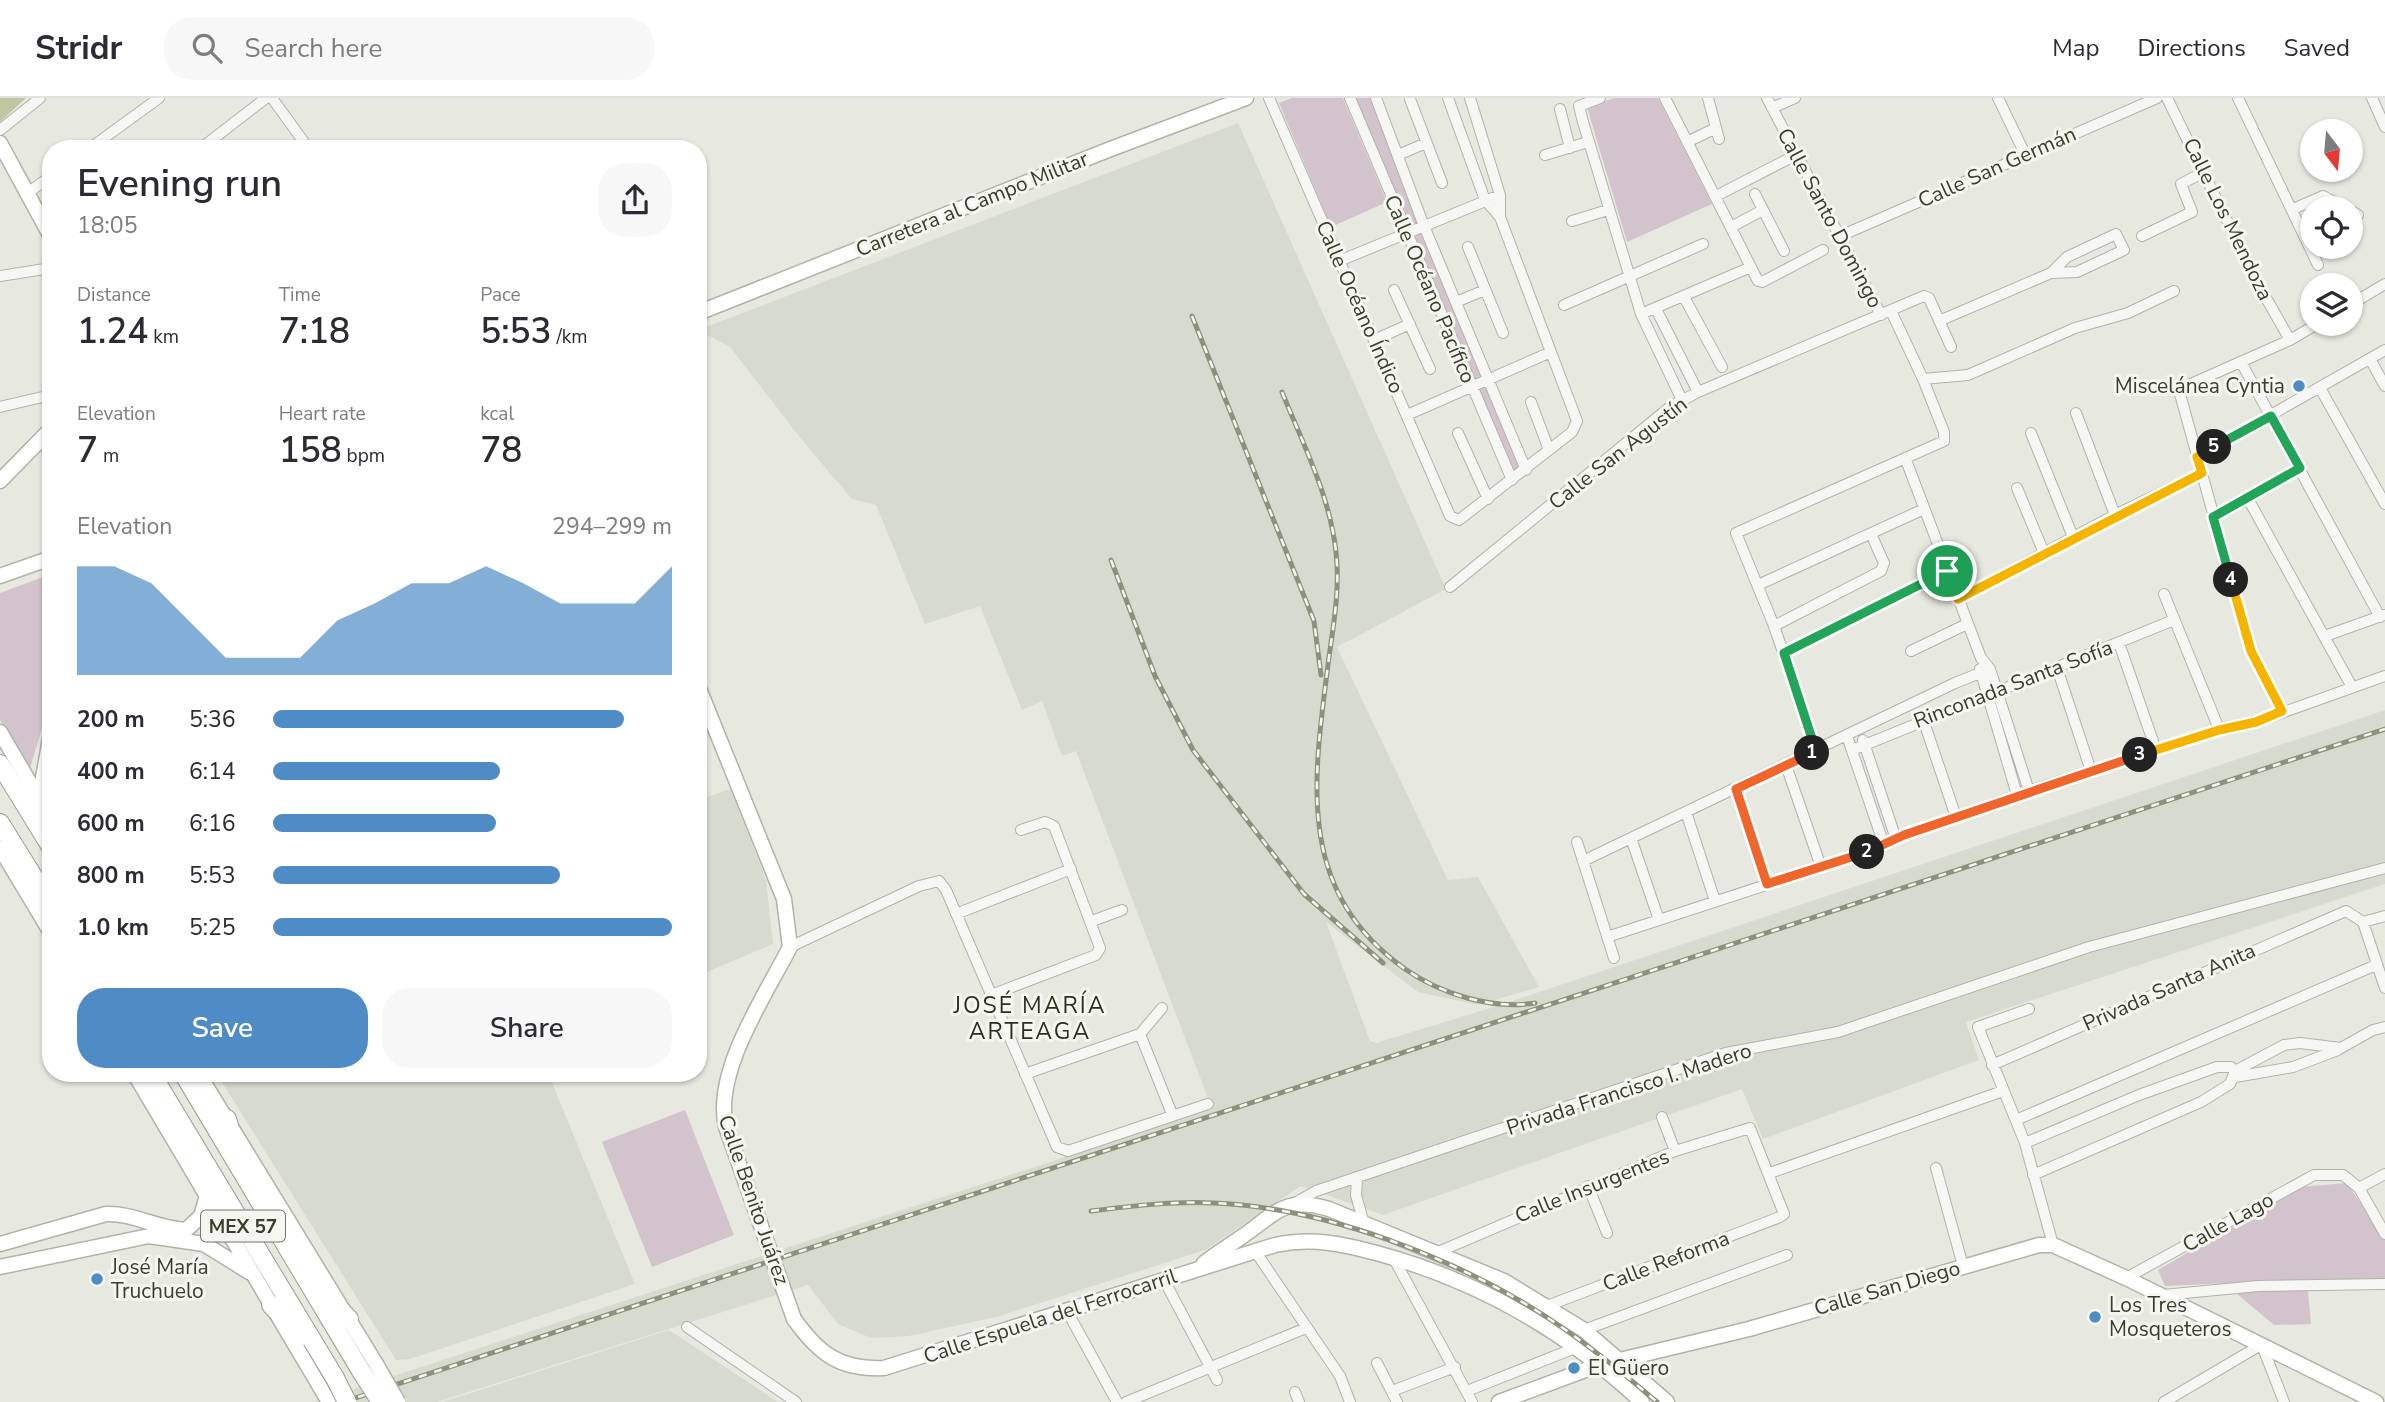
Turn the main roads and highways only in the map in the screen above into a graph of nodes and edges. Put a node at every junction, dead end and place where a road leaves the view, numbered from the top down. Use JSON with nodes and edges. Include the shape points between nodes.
{"nodes":[{"id":1,"x":0,"y":764,"type":"edge"},
{"id":2,"x":0,"y":823,"type":"edge"},
{"id":3,"x":42,"y":832,"type":"edge"},
{"id":4,"x":34,"y":878,"type":"junction"},
{"id":5,"x":42,"y":891,"type":"edge"},
{"id":6,"x":42,"y":898,"type":"edge"},
{"id":7,"x":156,"y":1082,"type":"edge"},
{"id":8,"x":188,"y":1082,"type":"edge"},
{"id":9,"x":227,"y":1119,"type":"road end"},
{"id":10,"x":196,"y":1147,"type":"junction"},
{"id":11,"x":242,"y":1173,"type":"junction"},
{"id":12,"x":222,"y":1221,"type":"road end"},
{"id":13,"x":298,"y":1265,"type":"junction"},
{"id":14,"x":271,"y":1305,"type":"road end"},
{"id":15,"x":349,"y":1319,"type":"road end"},
{"id":16,"x":323,"y":1359,"type":"junction"},
{"id":17,"x":348,"y":1402,"type":"edge"},
{"id":18,"x":381,"y":1402,"type":"edge"}],
"edges":[{"from":1,"to":3,"type":"highway"},
{"from":2,"to":4,"type":"highway"},
{"from":4,"to":5,"type":"highway"},
{"from":4,"to":6,"type":"highway"},
{"from":7,"to":10,"type":"highway","number":"MEX 57"},
{"from":8,"to":11,"type":"highway","number":"MEX 57"},
{"from":9,"to":11,"type":"highway"},
{"from":10,"to":12,"type":"highway"},
{"from":10,"to":16,"type":"highway","number":"MEX 57"},
{"from":11,"to":13,"type":"highway","number":"MEX 57"},
{"from":13,"to":15,"type":"highway"},
{"from":13,"to":18,"type":"highway","number":"MEX 57","bridge":true,"via":[[369,1368]]},
{"from":14,"to":16,"type":"highway"},
{"from":16,"to":17,"type":"highway","number":"MEX 57","bridge":true,"via":[[326,1380]]}]}
